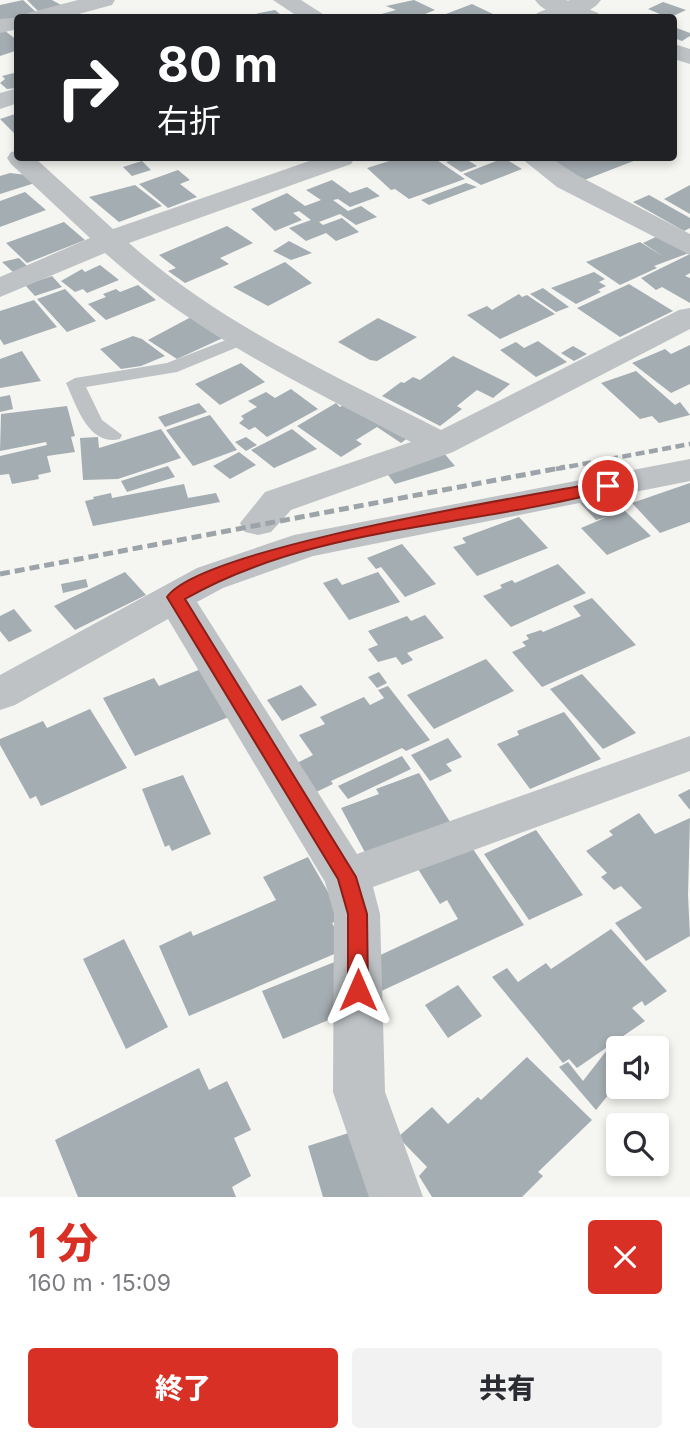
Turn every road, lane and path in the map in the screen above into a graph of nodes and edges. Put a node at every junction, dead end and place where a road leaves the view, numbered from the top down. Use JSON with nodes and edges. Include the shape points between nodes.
{"nodes":[{"id":1,"x":104,"y":0,"type":"edge"},
{"id":2,"x":284,"y":0,"type":"edge"},
{"id":3,"x":546,"y":0,"type":"edge"},
{"id":4,"x":590,"y":0,"type":"edge"},
{"id":5,"x":568,"y":9,"type":"junction"},
{"id":6,"x":51,"y":14,"type":"edge"},
{"id":7,"x":310,"y":14,"type":"edge"},
{"id":8,"x":555,"y":14,"type":"edge"},
{"id":9,"x":580,"y":14,"type":"edge"},
{"id":10,"x":0,"y":139,"type":"edge"},
{"id":11,"x":14,"y":152,"type":"edge"},
{"id":12,"x":24,"y":161,"type":"edge"},
{"id":13,"x":334,"y":161,"type":"edge"},
{"id":14,"x":538,"y":161,"type":"edge"},
{"id":15,"x":110,"y":240,"type":"junction"},
{"id":16,"x":690,"y":246,"type":"edge"},
{"id":17,"x":0,"y":288,"type":"edge"},
{"id":18,"x":690,"y":317,"type":"edge"},
{"id":19,"x":244,"y":338,"type":"junction"},
{"id":20,"x":113,"y":435,"type":"dead end"},
{"id":21,"x":441,"y":443,"type":"junction"},
{"id":22,"x":690,"y":470,"type":"edge"},
{"id":23,"x":258,"y":523,"type":"dead end"},
{"id":24,"x":175,"y":597,"type":"junction"},
{"id":25,"x":0,"y":694,"type":"edge"},
{"id":26,"x":690,"y":752,"type":"edge"},
{"id":27,"x":347,"y":877,"type":"junction"},
{"id":28,"x":396,"y":1197,"type":"edge"}],
"edges":[{"from":1,"to":6,"type":"street"},
{"from":2,"to":7,"type":"street"},
{"from":3,"to":5,"type":"street"},
{"from":4,"to":5,"type":"street"},
{"from":5,"to":8,"type":"street"},
{"from":5,"to":9,"type":"street"},
{"from":10,"to":11,"type":"street"},
{"from":12,"to":15,"type":"street"},
{"from":13,"to":15,"type":"street"},
{"from":14,"to":16,"type":"street"},
{"from":15,"to":17,"type":"street"},
{"from":15,"to":19,"type":"street","via":[[188,304]]},
{"from":18,"to":21,"type":"street"},
{"from":19,"to":20,"type":"lane","via":[[171,368],[75,383],[94,424]]},
{"from":19,"to":21,"type":"street"},
{"from":21,"to":23,"type":"street","via":[[278,501]]},
{"from":22,"to":24,"type":"street","via":[[307,544],[210,578]]},
{"from":24,"to":25,"type":"street"},
{"from":24,"to":27,"type":"street"},
{"from":26,"to":27,"type":"street"},
{"from":27,"to":28,"type":"street","via":[[357,914],[359,1092]]}]}
